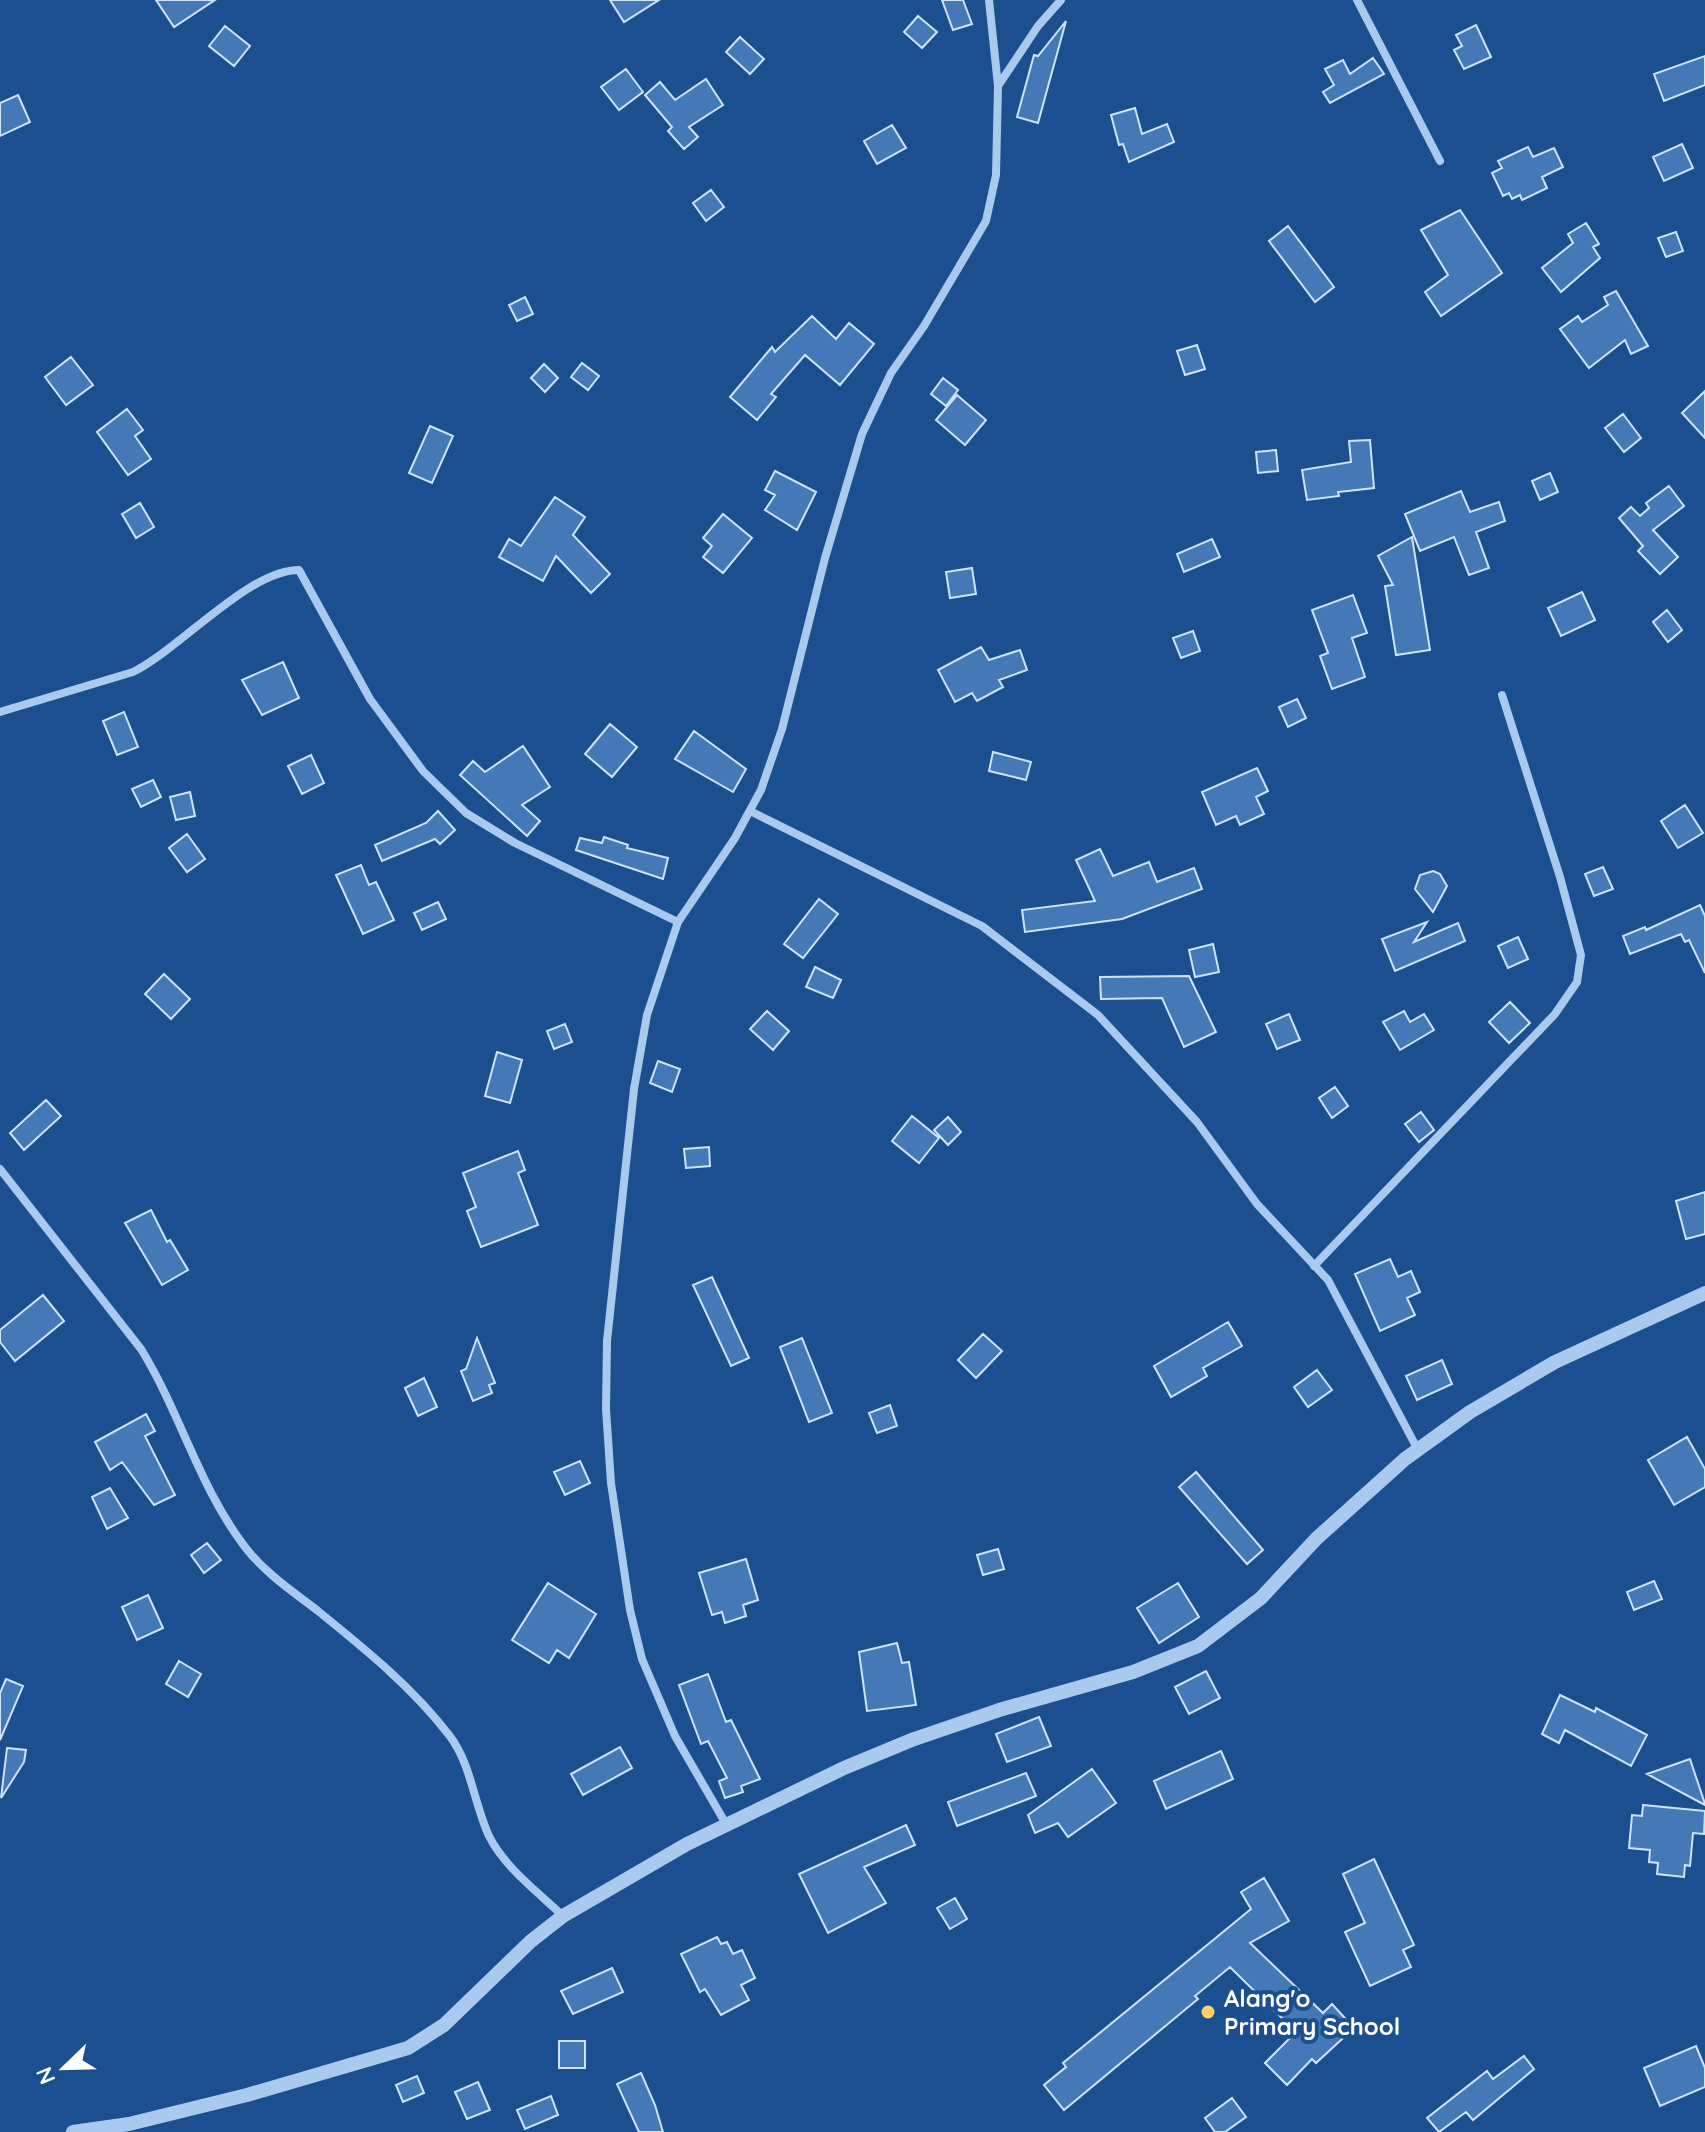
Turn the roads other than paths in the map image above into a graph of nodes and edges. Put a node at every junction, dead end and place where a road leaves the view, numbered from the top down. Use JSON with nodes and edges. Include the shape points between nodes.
{"nodes":[{"id":1,"x":989,"y":0,"type":"edge"},
{"id":2,"x":1061,"y":0,"type":"edge"},
{"id":3,"x":1357,"y":0,"type":"edge"},
{"id":4,"x":998,"y":86,"type":"junction"},
{"id":5,"x":1440,"y":161,"type":"dead end"},
{"id":6,"x":1502,"y":695,"type":"dead end"},
{"id":7,"x":0,"y":712,"type":"edge"},
{"id":8,"x":750,"y":811,"type":"junction"},
{"id":9,"x":678,"y":922,"type":"junction"},
{"id":10,"x":0,"y":1169,"type":"edge"},
{"id":11,"x":1314,"y":1266,"type":"junction"},
{"id":12,"x":1705,"y":1293,"type":"edge"},
{"id":13,"x":1418,"y":1450,"type":"junction"},
{"id":14,"x":726,"y":1824,"type":"junction"},
{"id":15,"x":563,"y":1916,"type":"junction"},
{"id":16,"x":73,"y":2132,"type":"edge"}],
"edges":[{"from":1,"to":4,"type":"street"},
{"from":2,"to":4,"type":"street"},
{"from":3,"to":5,"type":"street"},
{"from":4,"to":8,"type":"street","via":[[996,175],[986,221],[891,373],[862,434],[782,729]]},
{"from":6,"to":11,"type":"street","via":[[1581,955],[1577,982],[1555,1014]]},
{"from":7,"to":9,"type":"street","via":[[133,672],[228,603],[272,577],[299,570],[370,699],[423,771],[466,813],[515,843]]},
{"from":8,"to":9,"type":"street"},
{"from":8,"to":11,"type":"street","via":[[982,926],[1098,1015],[1197,1122],[1257,1204]]},
{"from":9,"to":14,"type":"street","via":[[647,1015],[634,1089],[612,1271],[606,1409],[617,1526],[642,1659],[675,1736]]},
{"from":10,"to":15,"type":"street","via":[[141,1349],[203,1476],[245,1547],[433,1714],[457,1748],[490,1837]]},
{"from":11,"to":13,"type":"street","via":[[1352,1320]]},
{"from":12,"to":13,"type":"street","via":[[1555,1362]]},
{"from":13,"to":14,"type":"street","via":[[1317,1538],[1261,1598],[1198,1646],[1133,1672],[914,1739]]},
{"from":14,"to":15,"type":"street"},
{"from":15,"to":16,"type":"street","via":[[444,2025],[408,2048],[247,2095]]}]}
